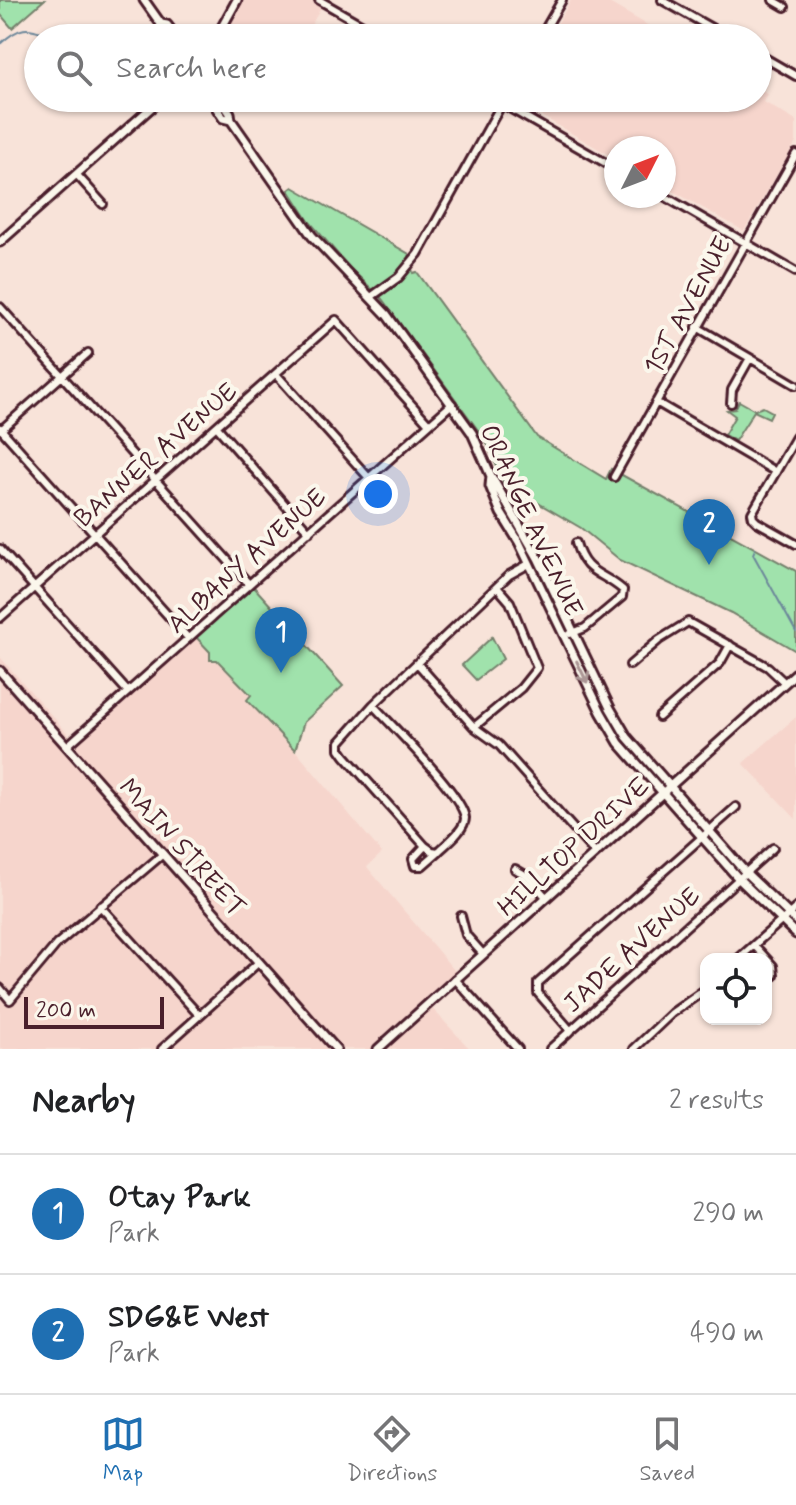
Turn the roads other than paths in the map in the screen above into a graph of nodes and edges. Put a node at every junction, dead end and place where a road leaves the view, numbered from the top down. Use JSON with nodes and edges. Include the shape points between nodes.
{"nodes":[{"id":1,"x":144,"y":0,"type":"edge"},
{"id":2,"x":237,"y":0,"type":"edge"},
{"id":3,"x":319,"y":0,"type":"edge"},
{"id":4,"x":562,"y":0,"type":"edge"},
{"id":5,"x":662,"y":0,"type":"edge"},
{"id":6,"x":773,"y":0,"type":"edge"},
{"id":7,"x":785,"y":7,"type":"dead end"},
{"id":8,"x":161,"y":24,"type":"edge"},
{"id":9,"x":224,"y":24,"type":"edge"},
{"id":10,"x":361,"y":24,"type":"edge"},
{"id":11,"x":548,"y":24,"type":"edge"},
{"id":12,"x":704,"y":24,"type":"edge"},
{"id":13,"x":772,"y":62,"type":"edge"},
{"id":14,"x":796,"y":76,"type":"edge"},
{"id":15,"x":147,"y":112,"type":"edge"},
{"id":16,"x":219,"y":112,"type":"edge"},
{"id":17,"x":229,"y":112,"type":"edge"},
{"id":18,"x":498,"y":112,"type":"edge"},
{"id":19,"x":522,"y":112,"type":"edge"},
{"id":20,"x":231,"y":120,"type":"junction"},
{"id":21,"x":796,"y":154,"type":"edge"},
{"id":22,"x":604,"y":162,"type":"edge"},
{"id":23,"x":77,"y":175,"type":"junction"},
{"id":24,"x":676,"y":203,"type":"edge"},
{"id":25,"x":103,"y":204,"type":"dead end"},
{"id":26,"x":0,"y":241,"type":"edge"},
{"id":27,"x":746,"y":243,"type":"junction"},
{"id":28,"x":796,"y":272,"type":"edge"},
{"id":29,"x":371,"y":297,"type":"junction"},
{"id":30,"x":0,"y":307,"type":"edge"},
{"id":31,"x":697,"y":327,"type":"junction"},
{"id":32,"x":88,"y":353,"type":"dead end"},
{"id":33,"x":750,"y":358,"type":"junction"},
{"id":34,"x":276,"y":374,"type":"junction"},
{"id":35,"x":62,"y":376,"type":"junction"},
{"id":36,"x":796,"y":385,"type":"edge"},
{"id":37,"x":656,"y":402,"type":"junction"},
{"id":38,"x":731,"y":403,"type":"dead end"},
{"id":39,"x":452,"y":404,"type":"junction"},
{"id":40,"x":429,"y":424,"type":"junction"},
{"id":41,"x":217,"y":427,"type":"junction"},
{"id":42,"x":0,"y":429,"type":"edge"},
{"id":43,"x":796,"y":437,"type":"edge"},
{"id":44,"x":776,"y":472,"type":"junction"},
{"id":45,"x":491,"y":476,"type":"junction"},
{"id":46,"x":614,"y":477,"type":"dead end"},
{"id":47,"x":369,"y":478,"type":"junction"},
{"id":48,"x":156,"y":480,"type":"junction"},
{"id":49,"x":309,"y":532,"type":"junction"},
{"id":50,"x":95,"y":533,"type":"junction"},
{"id":51,"x":576,"y":543,"type":"dead end"},
{"id":52,"x":796,"y":544,"type":"edge"},
{"id":53,"x":0,"y":549,"type":"edge"},
{"id":54,"x":539,"y":560,"type":"junction"},
{"id":55,"x":529,"y":564,"type":"junction"},
{"id":56,"x":249,"y":584,"type":"junction"},
{"id":57,"x":34,"y":587,"type":"junction"},
{"id":58,"x":497,"y":587,"type":"junction"},
{"id":59,"x":0,"y":618,"type":"edge"},
{"id":60,"x":574,"y":633,"type":"junction"},
{"id":61,"x":565,"y":637,"type":"junction"},
{"id":62,"x":188,"y":638,"type":"junction"},
{"id":63,"x":730,"y":645,"type":"junction"},
{"id":64,"x":417,"y":663,"type":"junction"},
{"id":65,"x":630,"y":665,"type":"dead end"},
{"id":66,"x":0,"y":671,"type":"edge"},
{"id":67,"x":796,"y":673,"type":"edge"},
{"id":68,"x":785,"y":683,"type":"junction"},
{"id":69,"x":128,"y":692,"type":"junction"},
{"id":70,"x":373,"y":705,"type":"junction"},
{"id":71,"x":659,"y":717,"type":"dead end"},
{"id":72,"x":474,"y":727,"type":"junction"},
{"id":73,"x":67,"y":746,"type":"junction"},
{"id":74,"x":669,"y":787,"type":"junction"},
{"id":75,"x":662,"y":793,"type":"junction"},
{"id":76,"x":736,"y":807,"type":"dead end"},
{"id":77,"x":709,"y":831,"type":"junction"},
{"id":78,"x":702,"y":837,"type":"junction"},
{"id":79,"x":425,"y":846,"type":"junction"},
{"id":80,"x":773,"y":848,"type":"dead end"},
{"id":81,"x":438,"y":852,"type":"junction"},
{"id":82,"x":595,"y":853,"type":"junction"},
{"id":83,"x":163,"y":854,"type":"junction"},
{"id":84,"x":515,"y":869,"type":"dead end"},
{"id":85,"x":746,"y":873,"type":"junction"},
{"id":86,"x":739,"y":879,"type":"junction"},
{"id":87,"x":546,"y":897,"type":"junction"},
{"id":88,"x":100,"y":906,"type":"junction"},
{"id":89,"x":796,"y":908,"type":"edge"},
{"id":90,"x":789,"y":915,"type":"junction"},
{"id":91,"x":461,"y":916,"type":"dead end"},
{"id":92,"x":781,"y":920,"type":"junction"},
{"id":93,"x":796,"y":921,"type":"edge"},
{"id":94,"x":796,"y":934,"type":"edge"},
{"id":95,"x":754,"y":945,"type":"junction"},
{"id":96,"x":745,"y":953,"type":"edge"},
{"id":97,"x":761,"y":953,"type":"edge"},
{"id":98,"x":483,"y":954,"type":"junction"},
{"id":99,"x":259,"y":962,"type":"junction"},
{"id":100,"x":455,"y":979,"type":"junction"},
{"id":101,"x":0,"y":988,"type":"edge"},
{"id":102,"x":700,"y":993,"type":"edge"},
{"id":103,"x":199,"y":1015,"type":"junction"},
{"id":104,"x":571,"y":1031,"type":"junction"},
{"id":105,"x":162,"y":1049,"type":"edge"},
{"id":106,"x":336,"y":1049,"type":"edge"},
{"id":107,"x":378,"y":1049,"type":"edge"},
{"id":108,"x":518,"y":1049,"type":"edge"},
{"id":109,"x":550,"y":1049,"type":"edge"},
{"id":110,"x":634,"y":1049,"type":"edge"}],
"edges":[{"from":1,"to":8,"type":"main road"},
{"from":2,"to":9,"type":"main road"},
{"from":3,"to":10,"type":"street"},
{"from":4,"to":11,"type":"street"},
{"from":5,"to":12,"type":"street"},
{"from":6,"to":7,"type":"street"},
{"from":13,"to":14,"type":"street"},
{"from":15,"to":23,"type":"main road"},
{"from":16,"to":20,"type":"main road","name":"ORANGE AVENUE"},
{"from":17,"to":20,"type":"main road","name":"ORANGE AVENUE"},
{"from":18,"to":29,"type":"street","via":[[418,254],[399,277]]},
{"from":19,"to":22,"type":"street"},
{"from":20,"to":29,"type":"main road","name":"ORANGE AVENUE","via":[[312,236]]},
{"from":21,"to":27,"type":"street","name":"1ST AVENUE"},
{"from":23,"to":25,"type":"street"},
{"from":23,"to":26,"type":"main road"},
{"from":24,"to":27,"type":"street"},
{"from":27,"to":28,"type":"street"},
{"from":27,"to":31,"type":"street","name":"1ST AVENUE"},
{"from":29,"to":39,"type":"main road","name":"ORANGE AVENUE"},
{"from":30,"to":35,"type":"street"},
{"from":31,"to":33,"type":"street"},
{"from":31,"to":37,"type":"street","name":"1ST AVENUE"},
{"from":32,"to":35,"type":"street"},
{"from":33,"to":36,"type":"street"},
{"from":33,"to":38,"type":"street","via":[[732,390]]},
{"from":34,"to":40,"type":"street","name":"BANNER AVENUE","via":[[336,320]]},
{"from":34,"to":41,"type":"street","name":"BANNER AVENUE"},
{"from":34,"to":47,"type":"street"},
{"from":35,"to":42,"type":"street"},
{"from":35,"to":48,"type":"street"},
{"from":37,"to":44,"type":"street"},
{"from":37,"to":46,"type":"street","name":"1ST AVENUE"},
{"from":39,"to":40,"type":"street","name":"ALBANY AVENUE"},
{"from":39,"to":45,"type":"main road","name":"ORANGE AVENUE"},
{"from":40,"to":47,"type":"street","name":"ALBANY AVENUE"},
{"from":41,"to":48,"type":"street","name":"BANNER AVENUE"},
{"from":41,"to":49,"type":"street"},
{"from":42,"to":50,"type":"street"},
{"from":43,"to":44,"type":"street"},
{"from":44,"to":52,"type":"street","via":[[753,518]]},
{"from":45,"to":54,"type":"main road"},
{"from":45,"to":55,"type":"main road","name":"ORANGE AVENUE","via":[[501,513]]},
{"from":47,"to":49,"type":"street","name":"ALBANY AVENUE"},
{"from":48,"to":50,"type":"street","name":"BANNER AVENUE"},
{"from":48,"to":56,"type":"street"},
{"from":49,"to":56,"type":"street","name":"ALBANY AVENUE"},
{"from":50,"to":57,"type":"street","name":"BANNER AVENUE"},
{"from":50,"to":62,"type":"street"},
{"from":51,"to":60,"type":"street","via":[[593,572],[623,590],[622,597]]},
{"from":53,"to":57,"type":"street"},
{"from":54,"to":55,"type":"main road"},
{"from":54,"to":60,"type":"main road"},
{"from":55,"to":58,"type":"street"},
{"from":55,"to":61,"type":"main road","name":"ORANGE AVENUE"},
{"from":56,"to":62,"type":"street","name":"ALBANY AVENUE"},
{"from":57,"to":59,"type":"street","name":"BANNER AVENUE"},
{"from":57,"to":69,"type":"street"},
{"from":58,"to":64,"type":"street"},
{"from":58,"to":72,"type":"street","via":[[510,602],[537,668]]},
{"from":60,"to":61,"type":"street"},
{"from":60,"to":74,"type":"main road","via":[[619,724]]},
{"from":61,"to":75,"type":"main road","name":"ORANGE AVENUE","one_way":true,"via":[[611,731]]},
{"from":62,"to":69,"type":"street","name":"ALBANY AVENUE"},
{"from":63,"to":65,"type":"street","via":[[688,622]]},
{"from":63,"to":68,"type":"street"},
{"from":63,"to":71,"type":"street","via":[[720,663]]},
{"from":64,"to":70,"type":"street"},
{"from":64,"to":72,"type":"street"},
{"from":66,"to":73,"type":"main road","name":"MAIN STREET"},
{"from":67,"to":68,"type":"main road","name":"HILLTOP DRIVE"},
{"from":68,"to":74,"type":"main road","name":"HILLTOP DRIVE"},
{"from":69,"to":73,"type":"street","name":"ALBANY AVENUE"},
{"from":70,"to":79,"type":"street","via":[[343,739],[340,751]]},
{"from":70,"to":81,"type":"street","via":[[452,792],[464,814],[463,826]]},
{"from":72,"to":82,"type":"street","via":[[499,745]]},
{"from":73,"to":83,"type":"main road","name":"MAIN STREET"},
{"from":74,"to":75,"type":"main road","name":"HILLTOP DRIVE"},
{"from":74,"to":77,"type":"main road"},
{"from":75,"to":78,"type":"main road","name":"ORANGE AVENUE"},
{"from":75,"to":82,"type":"main road","name":"HILLTOP DRIVE"},
{"from":76,"to":77,"type":"street"},
{"from":77,"to":78,"type":"street"},
{"from":77,"to":85,"type":"main road"},
{"from":78,"to":86,"type":"main road","name":"ORANGE AVENUE"},
{"from":78,"to":104,"type":"street","via":[[538,983],[538,993]]},
{"from":79,"to":81,"type":"street"},
{"from":79,"to":81,"type":"street","via":[[413,859],[415,866]]},
{"from":80,"to":85,"type":"street","name":"JADE AVENUE"},
{"from":82,"to":87,"type":"main road","name":"HILLTOP DRIVE"},
{"from":83,"to":88,"type":"street"},
{"from":83,"to":99,"type":"main road","name":"MAIN STREET"},
{"from":84,"to":87,"type":"street"},
{"from":85,"to":86,"type":"street","name":"JADE AVENUE"},
{"from":85,"to":90,"type":"main road"},
{"from":86,"to":92,"type":"main road","name":"ORANGE AVENUE"},
{"from":86,"to":104,"type":"street","name":"JADE AVENUE"},
{"from":87,"to":98,"type":"main road","name":"HILLTOP DRIVE"},
{"from":88,"to":101,"type":"street","via":[[57,944],[10,1000]]},
{"from":88,"to":103,"type":"street"},
{"from":89,"to":90,"type":"street"},
{"from":90,"to":92,"type":"street"},
{"from":90,"to":93,"type":"main road"},
{"from":91,"to":98,"type":"street","via":[[466,935]]},
{"from":92,"to":94,"type":"main road","name":"ORANGE AVENUE"},
{"from":92,"to":95,"type":"street"},
{"from":95,"to":96,"type":"street"},
{"from":95,"to":97,"type":"street"},
{"from":98,"to":100,"type":"main road","name":"HILLTOP DRIVE"},
{"from":99,"to":103,"type":"street"},
{"from":99,"to":106,"type":"main road","name":"MAIN STREET"},
{"from":100,"to":107,"type":"main road","name":"HILLTOP DRIVE"},
{"from":100,"to":108,"type":"street"},
{"from":102,"to":110,"type":"street"},
{"from":103,"to":105,"type":"street"},
{"from":104,"to":109,"type":"street","name":"JADE AVENUE"}]}
